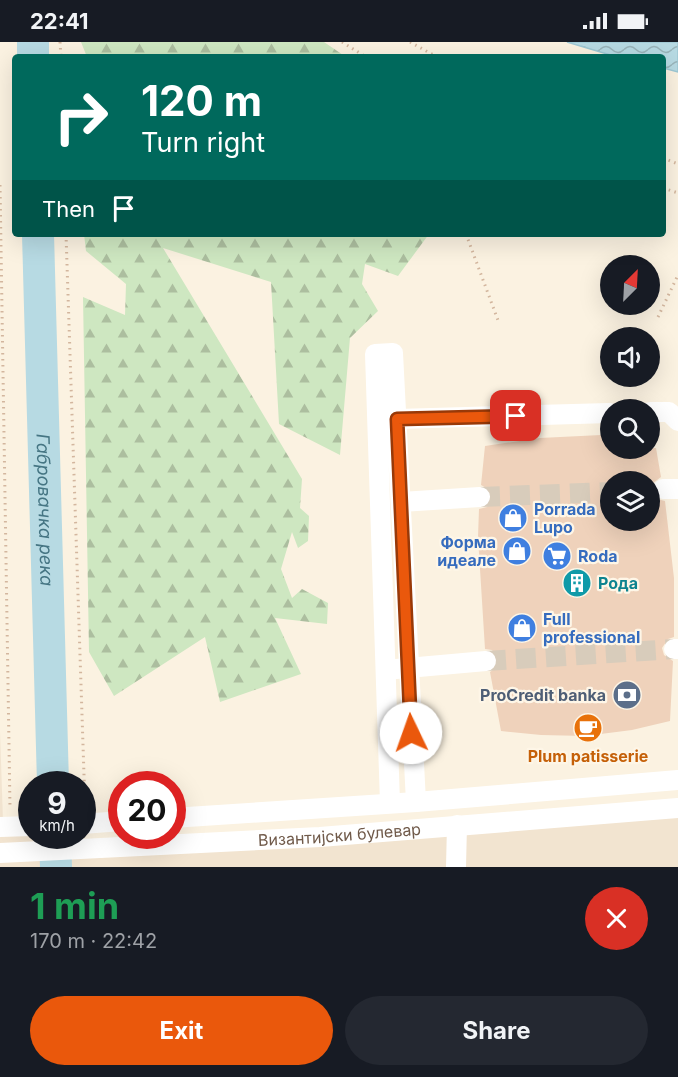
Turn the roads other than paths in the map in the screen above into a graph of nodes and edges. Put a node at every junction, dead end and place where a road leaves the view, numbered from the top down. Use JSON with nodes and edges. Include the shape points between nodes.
{"nodes":[{"id":1,"x":660,"y":412,"type":"edge"},
{"id":2,"x":600,"y":413,"type":"edge"},
{"id":3,"x":397,"y":419,"type":"junction"},
{"id":4,"x":678,"y":421,"type":"edge"},
{"id":5,"x":399,"y":446,"type":"junction"},
{"id":6,"x":377,"y":448,"type":"junction"},
{"id":7,"x":480,"y":497,"type":"tunnel mouth"},
{"id":8,"x":401,"y":502,"type":"junction"},
{"id":9,"x":380,"y":525,"type":"junction"},
{"id":10,"x":402,"y":526,"type":"junction"},
{"id":11,"x":486,"y":661,"type":"tunnel mouth"},
{"id":12,"x":408,"y":668,"type":"junction"},
{"id":13,"x":384,"y":670,"type":"junction"},
{"id":14,"x":678,"y":780,"type":"edge"},
{"id":15,"x":416,"y":802,"type":"junction"},
{"id":16,"x":390,"y":803,"type":"junction"},
{"id":17,"x":678,"y":808,"type":"edge"},
{"id":18,"x":186,"y":817,"type":"edge"},
{"id":19,"x":457,"y":825,"type":"junction"},
{"id":20,"x":9,"y":853,"type":"edge"},
{"id":21,"x":97,"y":856,"type":"edge"},
{"id":22,"x":456,"y":867,"type":"edge"}],
"edges":[{"from":1,"to":4,"type":"street","via":[[669,412]]},
{"from":2,"to":3,"type":"street"},
{"from":3,"to":5,"type":"street"},
{"from":3,"to":6,"type":"street","via":[[393,353],[375,354]]},
{"from":5,"to":6,"type":"street"},
{"from":5,"to":8,"type":"street"},
{"from":6,"to":9,"type":"street"},
{"from":7,"to":8,"type":"street"},
{"from":8,"to":10,"type":"street"},
{"from":9,"to":10,"type":"street"},
{"from":9,"to":13,"type":"street"},
{"from":10,"to":12,"type":"street"},
{"from":11,"to":12,"type":"street"},
{"from":12,"to":13,"type":"street"},
{"from":12,"to":15,"type":"street"},
{"from":13,"to":16,"type":"street"},
{"from":14,"to":15,"type":"street","name":"Византијски булевар"},
{"from":15,"to":16,"type":"street","name":"Византијски булевар"},
{"from":16,"to":18,"type":"street","name":"Византијски булевар"},
{"from":17,"to":19,"type":"street","name":"Византијски булевар"},
{"from":19,"to":21,"type":"street","name":"Византијски булевар"},
{"from":19,"to":22,"type":"street"},
{"from":20,"to":21,"type":"street","name":"Византијски булевар"}]}
